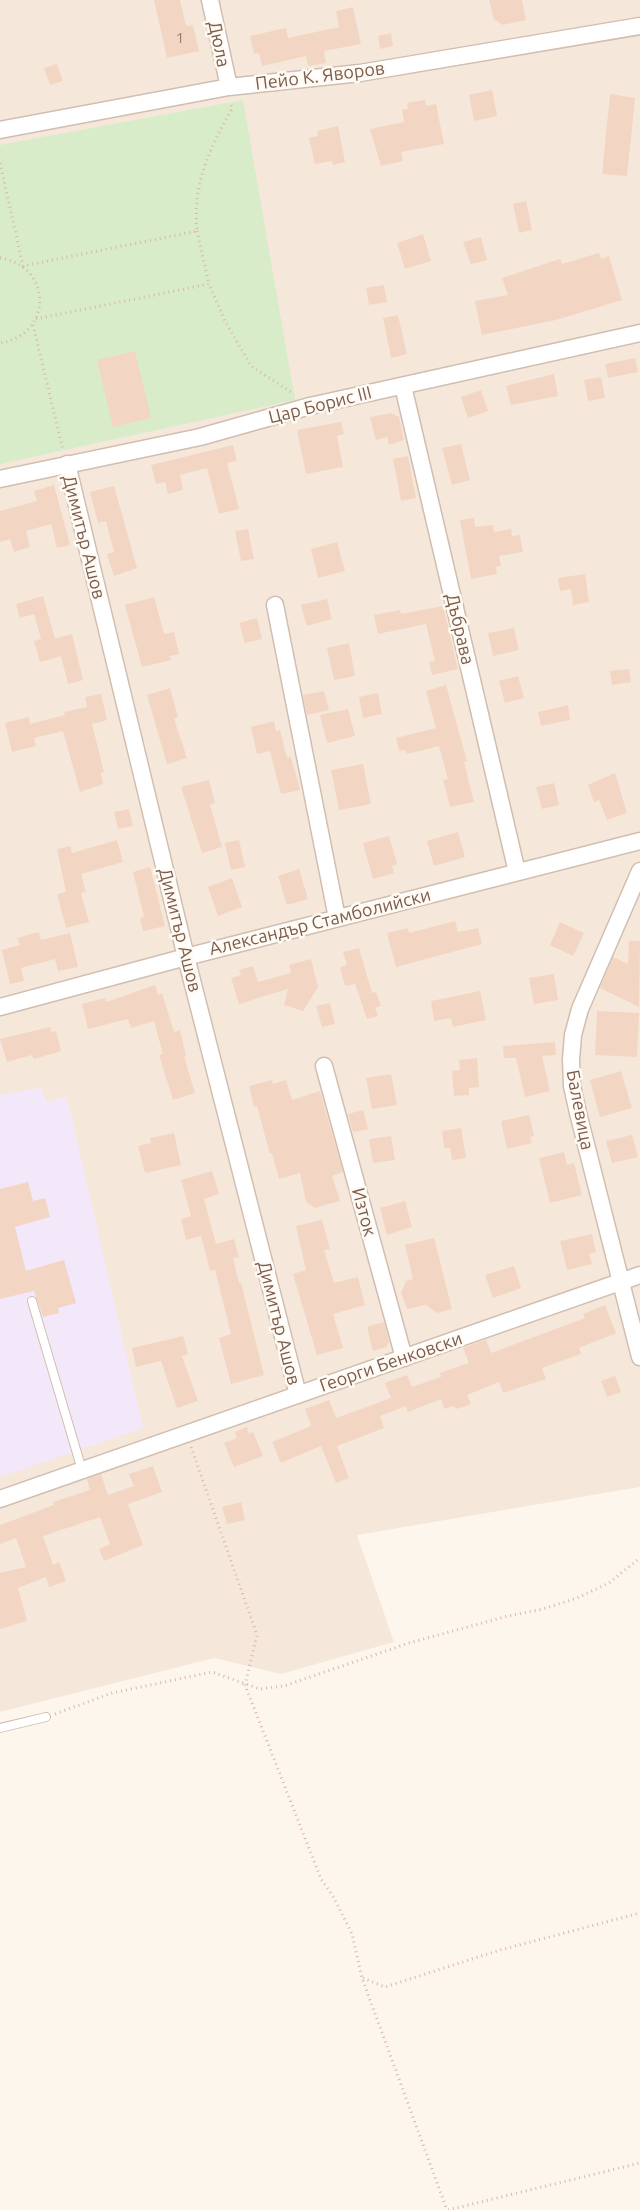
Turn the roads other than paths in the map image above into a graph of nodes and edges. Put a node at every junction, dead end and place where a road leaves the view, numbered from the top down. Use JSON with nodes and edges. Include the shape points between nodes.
{"nodes":[{"id":1,"x":210,"y":0,"type":"edge"},
{"id":2,"x":640,"y":26,"type":"edge"},
{"id":3,"x":229,"y":87,"type":"junction"},
{"id":4,"x":0,"y":130,"type":"edge"},
{"id":5,"x":640,"y":326,"type":"edge"},
{"id":6,"x":640,"y":333,"type":"edge"},
{"id":7,"x":621,"y":337,"type":"junction"},
{"id":8,"x":403,"y":386,"type":"junction"},
{"id":9,"x":66,"y":464,"type":"junction"},
{"id":10,"x":0,"y":479,"type":"edge"},
{"id":11,"x":275,"y":605,"type":"dead end"},
{"id":12,"x":640,"y":841,"type":"edge"},
{"id":13,"x":640,"y":871,"type":"edge"},
{"id":14,"x":517,"y":872,"type":"junction"},
{"id":15,"x":337,"y":918,"type":"junction"},
{"id":16,"x":186,"y":957,"type":"junction"},
{"id":17,"x":0,"y":1007,"type":"edge"},
{"id":18,"x":324,"y":1066,"type":"dead end"},
{"id":19,"x":640,"y":1275,"type":"edge"},
{"id":20,"x":620,"y":1282,"type":"junction"},
{"id":21,"x":32,"y":1301,"type":"dead end"},
{"id":22,"x":640,"y":1356,"type":"edge"},
{"id":23,"x":404,"y":1358,"type":"junction"},
{"id":24,"x":298,"y":1395,"type":"junction"},
{"id":25,"x":82,"y":1470,"type":"junction"},
{"id":26,"x":0,"y":1499,"type":"edge"},
{"id":27,"x":46,"y":1717,"type":"road end"},
{"id":28,"x":0,"y":1728,"type":"edge"}],
"edges":[{"from":1,"to":3,"type":"street","name":"Дюла"},
{"from":2,"to":3,"type":"street","name":"Пейо К. Яворов","via":[[360,73]]},
{"from":3,"to":4,"type":"street","name":"Пейо К. Яворов"},
{"from":5,"to":7,"type":"street"},
{"from":6,"to":7,"type":"street","name":"Цар Борис III"},
{"from":7,"to":8,"type":"street","name":"Цар Борис III"},
{"from":8,"to":9,"type":"street","name":"Цар Борис III","via":[[310,406],[200,437]]},
{"from":8,"to":14,"type":"street","name":"Дъбрава"},
{"from":9,"to":10,"type":"street","name":"Цар Борис III"},
{"from":9,"to":16,"type":"street","name":"Димитър Ашов"},
{"from":11,"to":15,"type":"street"},
{"from":12,"to":14,"type":"street","name":"Александър Стамболийски"},
{"from":13,"to":20,"type":"street","name":"Балевица","via":[[580,1009],[571,1059],[572,1086]]},
{"from":14,"to":15,"type":"street","name":"Александър Стамболийски"},
{"from":15,"to":16,"type":"street","name":"Александър Стамболийски"},
{"from":16,"to":17,"type":"street","name":"Александър Стамболийски"},
{"from":16,"to":24,"type":"street","name":"Димитър Ашов"},
{"from":18,"to":23,"type":"street","name":"Изток"},
{"from":19,"to":20,"type":"street","name":"Георги Бенковски"},
{"from":20,"to":22,"type":"street","name":"Балевица"},
{"from":20,"to":23,"type":"street","name":"Георги Бенковски"},
{"from":21,"to":25,"type":"lane"},
{"from":23,"to":24,"type":"street","name":"Георги Бенковски"},
{"from":24,"to":25,"type":"street","name":"Георги Бенковски"},
{"from":25,"to":26,"type":"street","name":"Георги Бенковски"},
{"from":27,"to":28,"type":"lane"}]}
